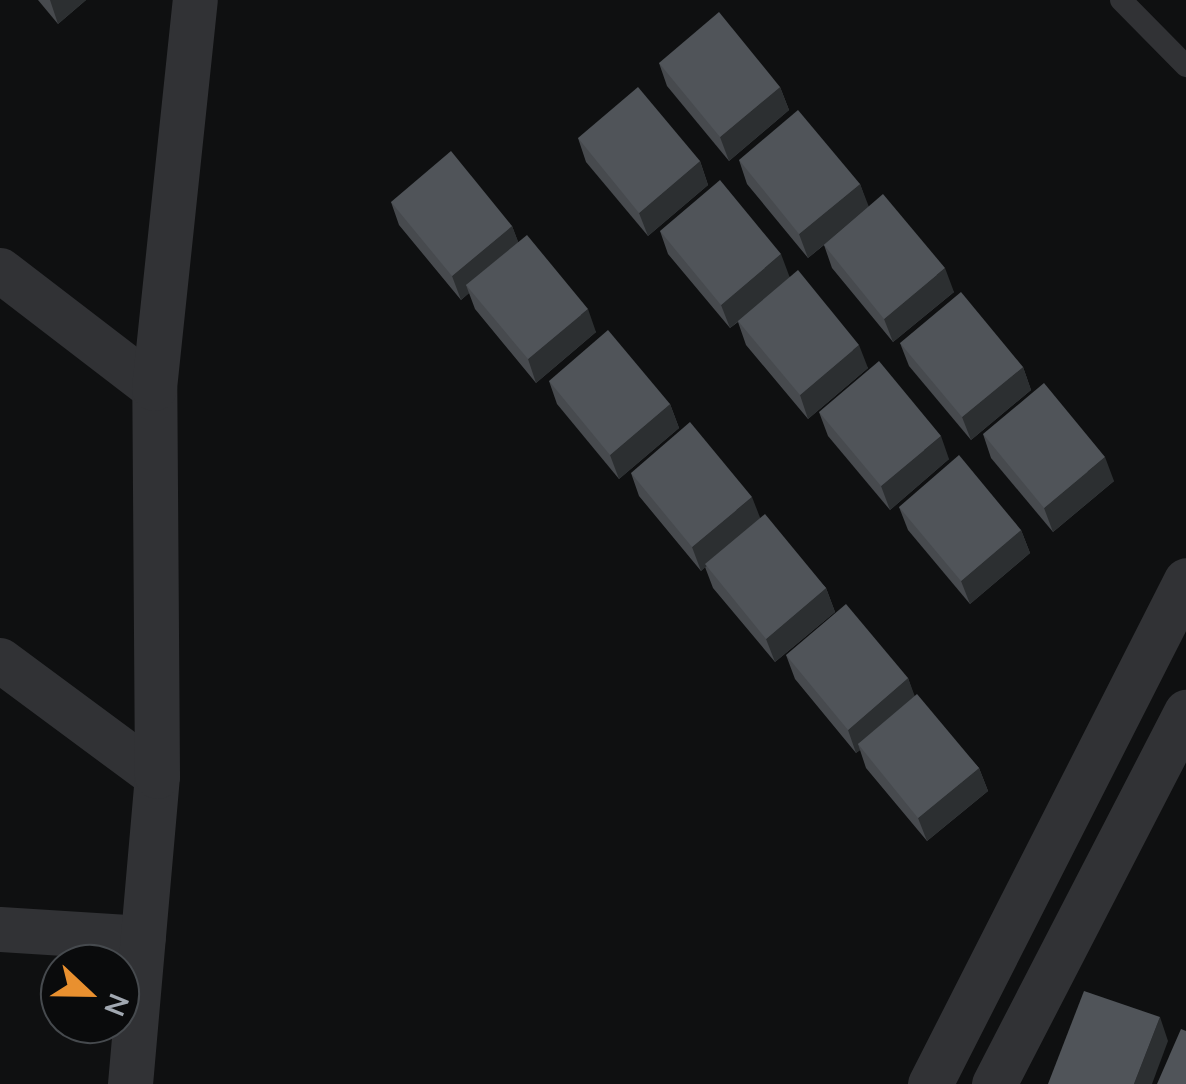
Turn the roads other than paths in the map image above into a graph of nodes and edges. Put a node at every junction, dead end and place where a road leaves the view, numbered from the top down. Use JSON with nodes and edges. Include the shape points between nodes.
{"nodes":[{"id":1,"x":195,"y":0,"type":"edge"},
{"id":2,"x":1121,"y":0,"type":"edge"},
{"id":3,"x":1186,"y":66,"type":"edge"},
{"id":4,"x":0,"y":270,"type":"edge"},
{"id":5,"x":154,"y":388,"type":"junction"},
{"id":6,"x":1186,"y":580,"type":"edge"},
{"id":7,"x":0,"y":660,"type":"edge"},
{"id":8,"x":1186,"y":712,"type":"edge"},
{"id":9,"x":157,"y":776,"type":"junction"},
{"id":10,"x":0,"y":929,"type":"edge"},
{"id":11,"x":144,"y":938,"type":"junction"},
{"id":12,"x":130,"y":1084,"type":"edge"},
{"id":13,"x":930,"y":1084,"type":"edge"},
{"id":14,"x":994,"y":1084,"type":"edge"}],
"edges":[{"from":1,"to":5,"type":"street"},
{"from":2,"to":3,"type":"lane"},
{"from":4,"to":5,"type":"street"},
{"from":5,"to":9,"type":"street"},
{"from":6,"to":13,"type":"street"},
{"from":7,"to":9,"type":"street"},
{"from":8,"to":14,"type":"street"},
{"from":9,"to":11,"type":"street"},
{"from":10,"to":11,"type":"street"},
{"from":11,"to":12,"type":"street"}]}
